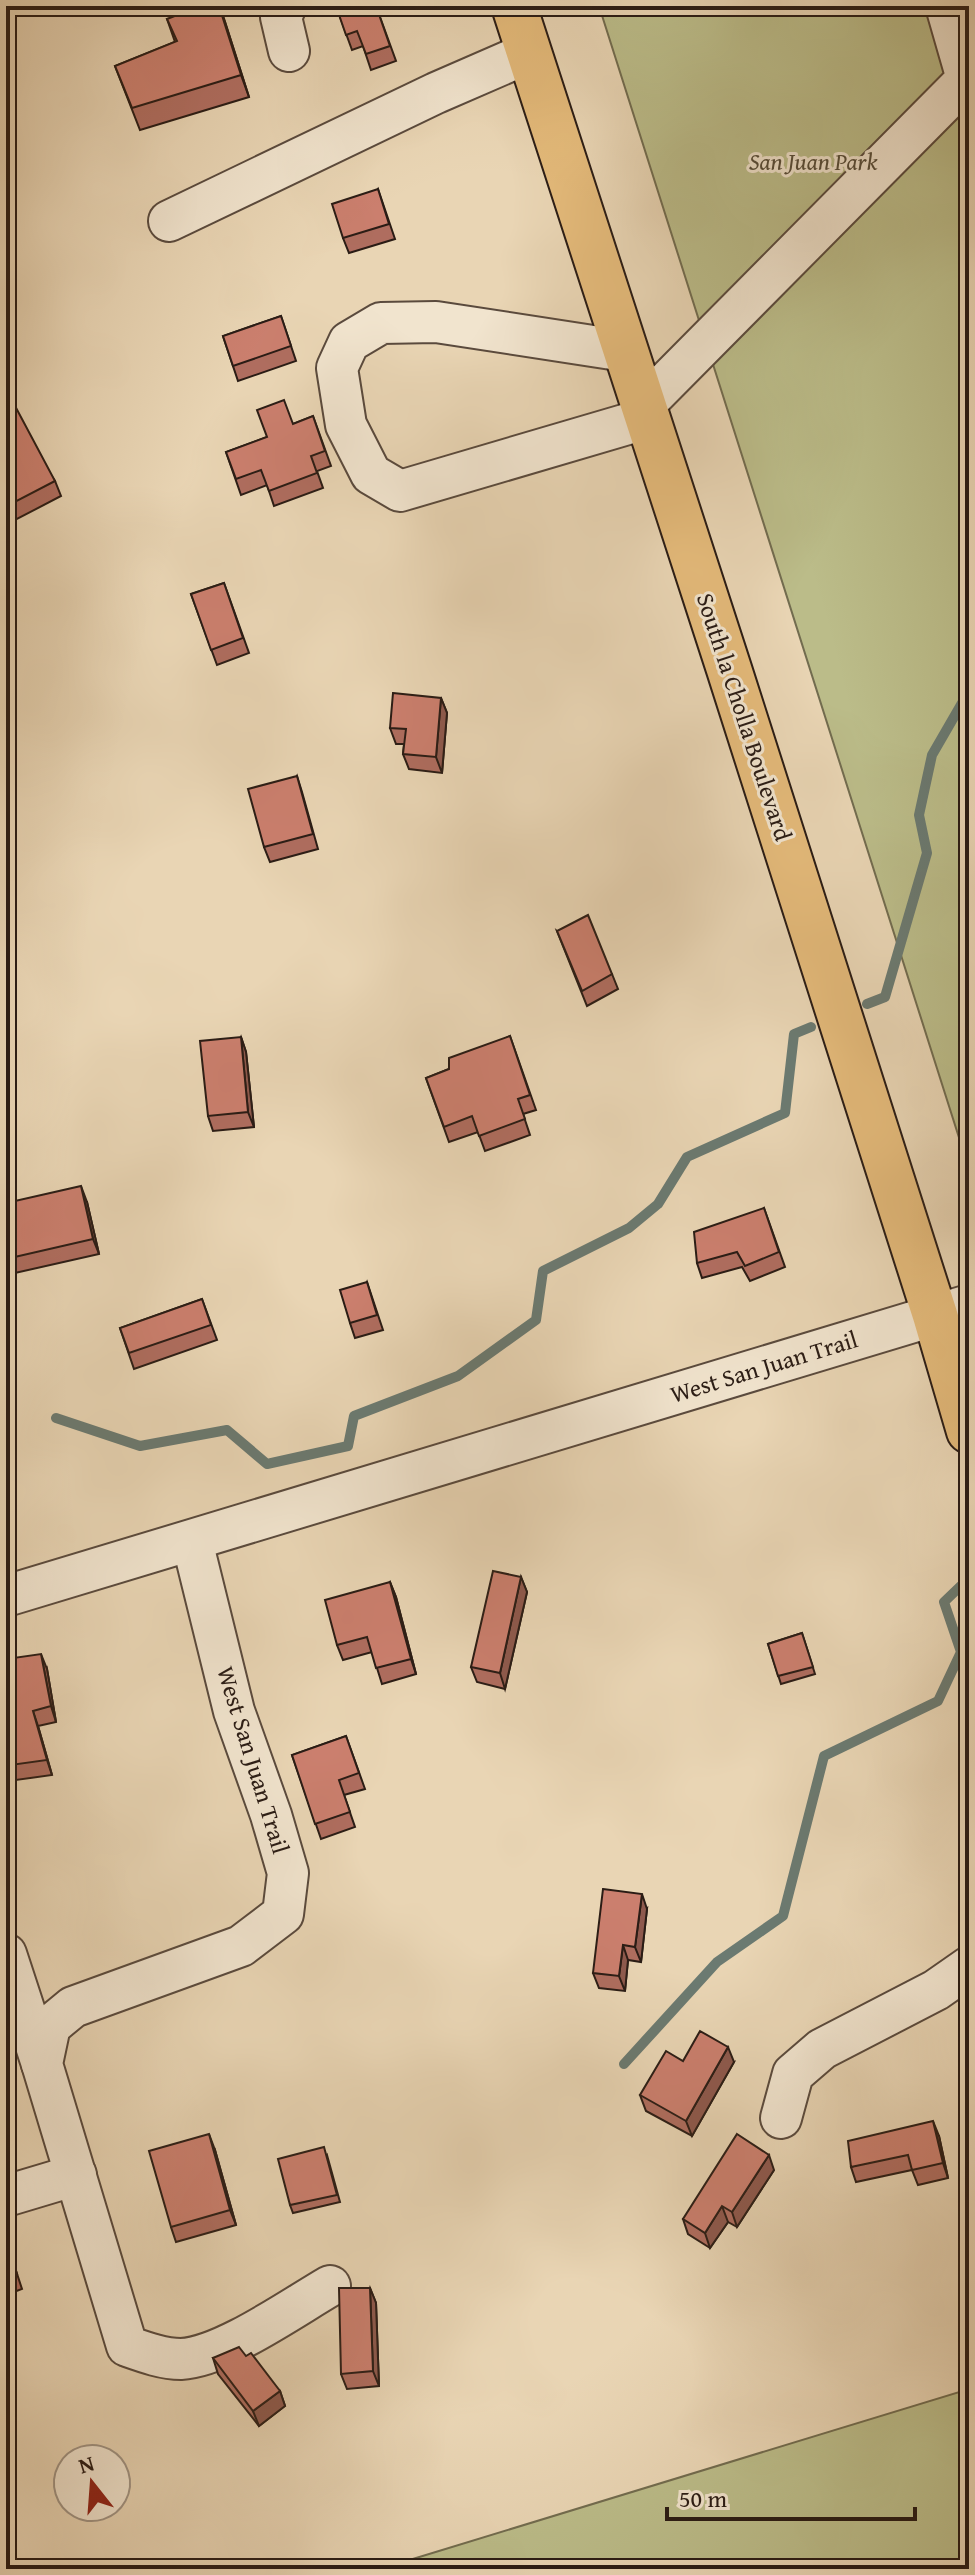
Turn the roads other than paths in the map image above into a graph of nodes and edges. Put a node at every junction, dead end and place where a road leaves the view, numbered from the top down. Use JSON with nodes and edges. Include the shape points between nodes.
{"nodes":[{"id":1,"x":286,"y":6,"type":"edge"},
{"id":2,"x":514,"y":6,"type":"edge"},
{"id":3,"x":946,"y":6,"type":"edge"},
{"id":4,"x":289,"y":51,"type":"dead end"},
{"id":5,"x":528,"y":53,"type":"junction"},
{"id":6,"x":169,"y":221,"type":"dead end"},
{"id":7,"x":625,"y":351,"type":"junction"},
{"id":8,"x":646,"y":411,"type":"junction"},
{"id":9,"x":952,"y":1310,"type":"edge"},
{"id":10,"x":969,"y":1431,"type":"edge"},
{"id":11,"x":192,"y":1541,"type":"junction"},
{"id":12,"x":6,"y":1596,"type":"edge"},
{"id":13,"x":6,"y":1954,"type":"edge"},
{"id":14,"x":969,"y":1967,"type":"edge"},
{"id":15,"x":42,"y":2064,"type":"junction"},
{"id":16,"x":781,"y":2118,"type":"dead end"},
{"id":17,"x":76,"y":2175,"type":"junction"},
{"id":18,"x":6,"y":2196,"type":"edge"},
{"id":19,"x":330,"y":2286,"type":"dead end"}],
"edges":[{"from":1,"to":4,"type":"street","via":[[281,17]]},
{"from":2,"to":5,"type":"main road","name":"South la Cholla Boulevard"},
{"from":3,"to":8,"type":"street","via":[[967,79]]},
{"from":5,"to":6,"type":"street"},
{"from":5,"to":7,"type":"main road","name":"South la Cholla Boulevard"},
{"from":7,"to":8,"type":"main road","name":"South la Cholla Boulevard"},
{"from":7,"to":8,"type":"street","via":[[436,322],[381,323],[349,342],[337,368],[346,425],[371,474],[400,491]]},
{"from":8,"to":9,"type":"main road","name":"South la Cholla Boulevard"},
{"from":9,"to":10,"type":"main road","name":"South la Cholla Boulevard"},
{"from":9,"to":11,"type":"street","name":"West San Juan Trail"},
{"from":11,"to":12,"type":"street","name":"West San Juan Trail"},
{"from":11,"to":15,"type":"street","name":"West San Juan Trail","via":[[234,1711],[288,1873],[283,1914],[241,1946],[73,2007],[50,2026]]},
{"from":13,"to":15,"type":"street"},
{"from":14,"to":16,"type":"street","via":[[936,1990],[822,2049],[793,2074]]},
{"from":15,"to":17,"type":"street","name":"West San Juan Trail"},
{"from":17,"to":18,"type":"street"},
{"from":17,"to":19,"type":"street","name":"West San Juan Trail","via":[[127,2346],[183,2359],[220,2349]]}]}
